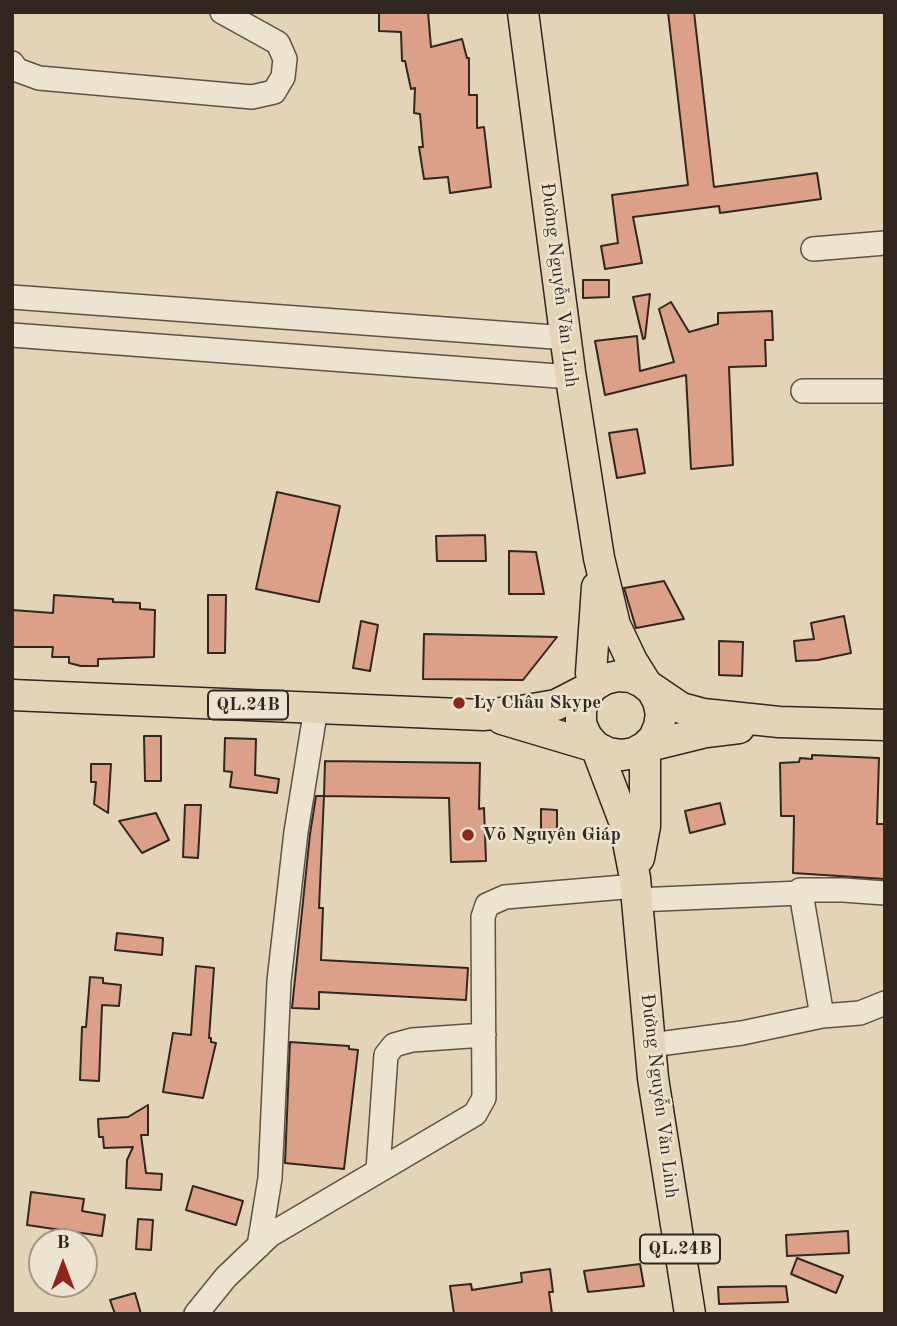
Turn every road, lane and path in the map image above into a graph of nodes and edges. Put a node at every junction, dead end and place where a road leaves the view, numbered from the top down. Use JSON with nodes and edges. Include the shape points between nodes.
{"nodes":[{"id":1,"x":222,"y":12,"type":"edge"},
{"id":2,"x":523,"y":12,"type":"edge"},
{"id":3,"x":12,"y":63,"type":"edge"},
{"id":4,"x":885,"y":243,"type":"edge"},
{"id":5,"x":813,"y":249,"type":"dead end"},
{"id":6,"x":12,"y":297,"type":"edge"},
{"id":7,"x":363,"y":323,"type":"junction"},
{"id":8,"x":12,"y":335,"type":"edge"},
{"id":9,"x":567,"y":338,"type":"junction"},
{"id":10,"x":358,"y":361,"type":"junction"},
{"id":11,"x":571,"y":377,"type":"junction"},
{"id":12,"x":803,"y":391,"type":"dead end"},
{"id":13,"x":885,"y":391,"type":"edge"},
{"id":14,"x":599,"y":558,"type":"junction"},
{"id":15,"x":647,"y":685,"type":"junction"},
{"id":16,"x":593,"y":686,"type":"junction"},
{"id":17,"x":12,"y":695,"type":"edge"},
{"id":18,"x":316,"y":708,"type":"junction"},
{"id":19,"x":484,"y":715,"type":"junction"},
{"id":20,"x":779,"y":722,"type":"junction"},
{"id":21,"x":885,"y":725,"type":"edge"},
{"id":22,"x":596,"y":747,"type":"junction"},
{"id":23,"x":645,"y":747,"type":"junction"},
{"id":24,"x":636,"y":888,"type":"junction"},
{"id":25,"x":801,"y":893,"type":"junction"},
{"id":26,"x":885,"y":894,"type":"edge"},
{"id":27,"x":885,"y":1003,"type":"edge"},
{"id":28,"x":822,"y":1016,"type":"junction"},
{"id":29,"x":484,"y":1035,"type":"junction"},
{"id":30,"x":651,"y":1045,"type":"junction"},
{"id":31,"x":378,"y":1170,"type":"junction"},
{"id":32,"x":259,"y":1246,"type":"junction"},
{"id":33,"x":196,"y":1314,"type":"edge"},
{"id":34,"x":690,"y":1314,"type":"edge"}],
"edges":[{"from":1,"to":3,"type":"street","via":[[278,43],[285,59],[283,77],[274,92],[252,97],[39,78],[17,70]]},
{"from":2,"to":9,"type":"main road","name":"Đường Nguyễn Văn Linh"},
{"from":4,"to":5,"type":"street"},
{"from":6,"to":7,"type":"street"},
{"from":7,"to":9,"type":"street"},
{"from":7,"to":10,"type":"street"},
{"from":8,"to":10,"type":"street"},
{"from":9,"to":11,"type":"main road","name":"Đường Nguyễn Văn Linh"},
{"from":10,"to":11,"type":"street"},
{"from":11,"to":14,"type":"main road","name":"Đường Nguyễn Văn Linh"},
{"from":12,"to":13,"type":"street"},
{"from":14,"to":15,"type":"main road","name":"Đường Nguyễn Văn Linh","via":[[615,625]]},
{"from":14,"to":16,"type":"main road","name":"Đường Nguyễn Văn Linh"},
{"from":15,"to":16,"type":"main road","via":[[618,676]]},
{"from":15,"to":20,"type":"main road","via":[[681,708]]},
{"from":15,"to":23,"type":"main road","number":"QL.24B","via":[[661,714],[654,738]]},
{"from":16,"to":19,"type":"main road","via":[[556,705]]},
{"from":16,"to":22,"type":"main road","number":"QL.24B","via":[[581,710],[587,737]]},
{"from":17,"to":18,"type":"main road","number":"QL.24B"},
{"from":18,"to":19,"type":"main road","number":"QL.24B"},
{"from":18,"to":32,"type":"street","via":[[279,981],[270,1178]]},
{"from":19,"to":22,"type":"main road"},
{"from":20,"to":21,"type":"main road"},
{"from":20,"to":23,"type":"main road","via":[[706,732]]},
{"from":22,"to":23,"type":"main road","via":[[622,755]]},
{"from":22,"to":24,"type":"main road","name":"Đường Nguyễn Văn Linh","number":"QL.24B","via":[[624,821]]},
{"from":23,"to":24,"type":"main road","name":"Đường Nguyễn Văn Linh","number":"QL.24B","via":[[645,826]]},
{"from":24,"to":25,"type":"street"},
{"from":24,"to":29,"type":"street","via":[[505,897],[486,905]]},
{"from":24,"to":30,"type":"main road","name":"Đường Nguyễn Văn Linh","number":"QL.24B"},
{"from":25,"to":26,"type":"street"},
{"from":25,"to":28,"type":"street"},
{"from":27,"to":28,"type":"street","via":[[860,1013]]},
{"from":28,"to":30,"type":"street"},
{"from":29,"to":31,"type":"street","via":[[484,1098],[475,1114]]},
{"from":29,"to":31,"type":"street","via":[[412,1040],[394,1045],[386,1055]]},
{"from":30,"to":34,"type":"main road","name":"Đường Nguyễn Văn Linh","number":"QL.24B"},
{"from":31,"to":32,"type":"street"},
{"from":32,"to":33,"type":"street"}]}
